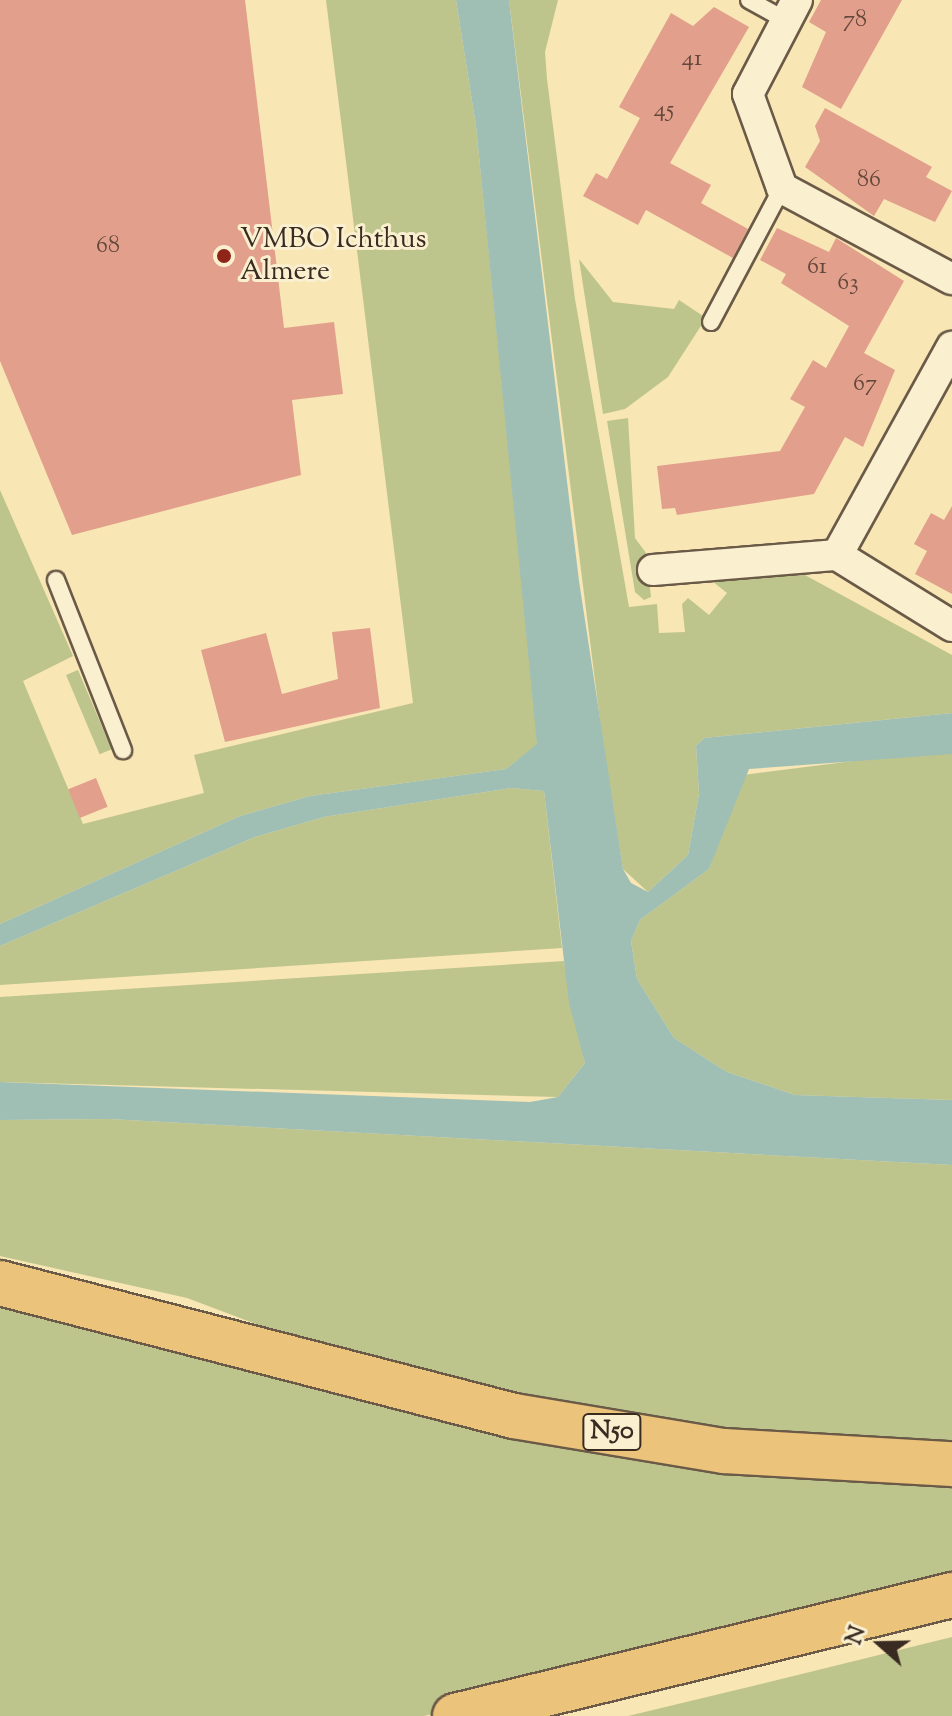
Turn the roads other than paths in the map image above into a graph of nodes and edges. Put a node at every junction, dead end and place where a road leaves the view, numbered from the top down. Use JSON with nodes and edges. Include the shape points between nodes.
{"nodes":[{"id":1,"x":749,"y":0,"type":"edge"},
{"id":2,"x":792,"y":11,"type":"edge"},
{"id":3,"x":782,"y":188,"type":"junction"},
{"id":4,"x":952,"y":279,"type":"edge"},
{"id":5,"x":711,"y":322,"type":"dead end"},
{"id":6,"x":952,"y":347,"type":"edge"},
{"id":7,"x":837,"y":555,"type":"junction"},
{"id":8,"x":653,"y":570,"type":"dead end"},
{"id":9,"x":56,"y":580,"type":"dead end"},
{"id":10,"x":952,"y":626,"type":"edge"},
{"id":11,"x":123,"y":750,"type":"dead end"},
{"id":12,"x":0,"y":1283,"type":"edge"},
{"id":13,"x":952,"y":1464,"type":"edge"},
{"id":14,"x":952,"y":1595,"type":"edge"},
{"id":15,"x":952,"y":1619,"type":"edge"},
{"id":16,"x":455,"y":1716,"type":"edge"},
{"id":17,"x":549,"y":1716,"type":"edge"}],
"edges":[{"from":1,"to":2,"type":"lane"},
{"from":2,"to":3,"type":"street","via":[[748,94]]},
{"from":3,"to":4,"type":"street"},
{"from":3,"to":5,"type":"lane"},
{"from":6,"to":7,"type":"street"},
{"from":7,"to":8,"type":"street"},
{"from":7,"to":10,"type":"street"},
{"from":9,"to":11,"type":"lane"},
{"from":12,"to":13,"type":"highway","number":"N50","via":[[514,1416],[724,1451]]},
{"from":14,"to":16,"type":"highway"},
{"from":15,"to":17,"type":"highway"}]}
